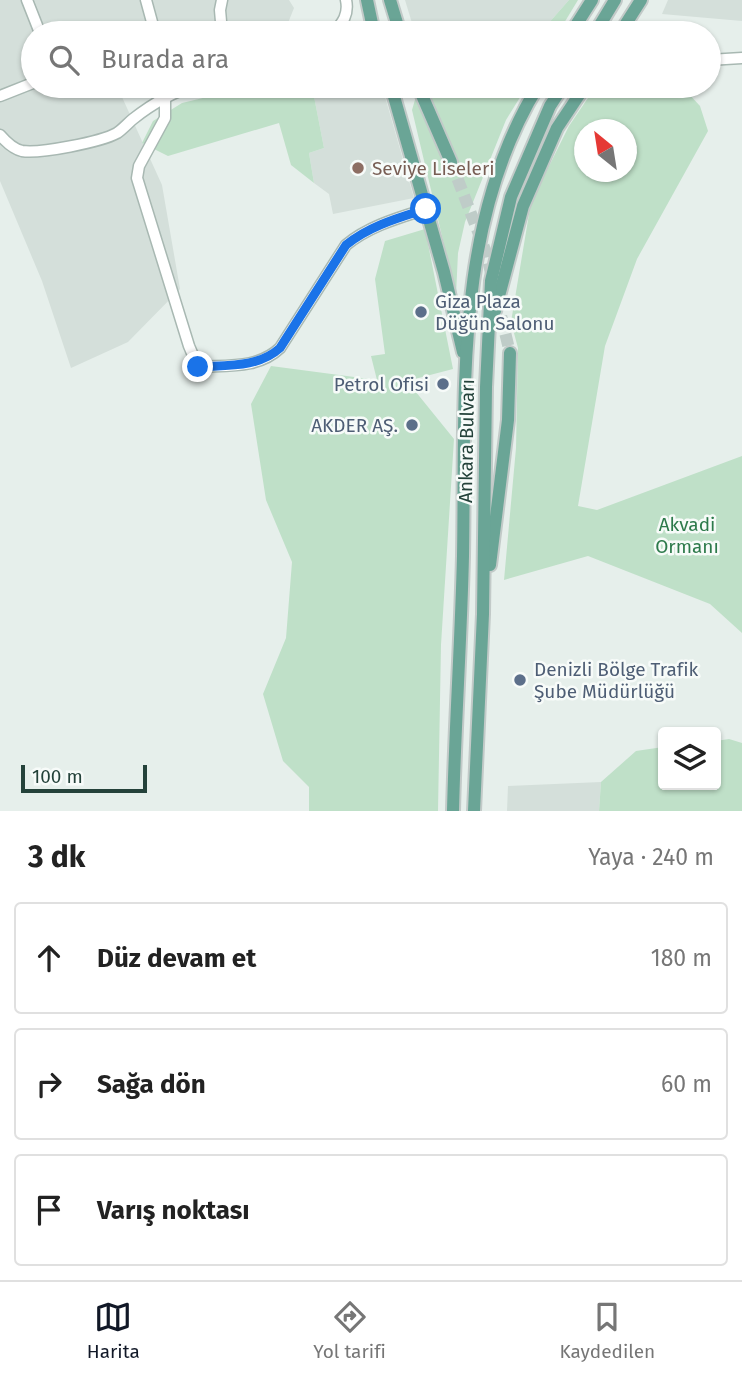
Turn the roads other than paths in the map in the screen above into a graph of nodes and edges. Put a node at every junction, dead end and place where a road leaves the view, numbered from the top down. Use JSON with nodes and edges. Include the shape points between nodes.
{"nodes":[{"id":1,"x":27,"y":0,"type":"edge"},
{"id":2,"x":146,"y":0,"type":"edge"},
{"id":3,"x":222,"y":0,"type":"edge"},
{"id":4,"x":346,"y":0,"type":"edge"},
{"id":5,"x":367,"y":0,"type":"edge"},
{"id":6,"x":390,"y":0,"type":"edge"},
{"id":7,"x":592,"y":0,"type":"edge"},
{"id":8,"x":615,"y":0,"type":"edge"},
{"id":9,"x":640,"y":0,"type":"edge"},
{"id":10,"x":35,"y":21,"type":"edge"},
{"id":11,"x":152,"y":21,"type":"edge"},
{"id":12,"x":221,"y":21,"type":"edge"},
{"id":13,"x":344,"y":21,"type":"edge"},
{"id":14,"x":371,"y":21,"type":"edge"},
{"id":15,"x":396,"y":21,"type":"edge"},
{"id":16,"x":579,"y":21,"type":"edge"},
{"id":17,"x":602,"y":21,"type":"edge"},
{"id":18,"x":627,"y":21,"type":"edge"},
{"id":19,"x":742,"y":58,"type":"edge"},
{"id":20,"x":721,"y":59,"type":"edge"},
{"id":21,"x":21,"y":88,"type":"edge"},
{"id":22,"x":0,"y":96,"type":"edge"},
{"id":23,"x":164,"y":98,"type":"edge"},
{"id":24,"x":166,"y":98,"type":"edge"},
{"id":25,"x":394,"y":98,"type":"edge"},
{"id":26,"x":423,"y":98,"type":"edge"},
{"id":27,"x":532,"y":98,"type":"edge"},
{"id":28,"x":556,"y":98,"type":"edge"},
{"id":29,"x":577,"y":98,"type":"edge"},
{"id":30,"x":0,"y":135,"type":"edge"},
{"id":31,"x":451,"y":162,"type":"tunnel mouth"},
{"id":32,"x":426,"y":209,"type":"junction"},
{"id":33,"x":487,"y":338,"type":"junction"},
{"id":34,"x":510,"y":353,"type":"tunnel mouth"},
{"id":35,"x":466,"y":364,"type":"junction"},
{"id":36,"x":482,"y":614,"type":"junction"},
{"id":37,"x":453,"y":811,"type":"edge"},
{"id":38,"x":474,"y":811,"type":"edge"}],
"edges":[{"from":1,"to":10,"type":"lane"},
{"from":2,"to":11,"type":"lane"},
{"from":3,"to":12,"type":"lane"},
{"from":4,"to":13,"type":"lane"},
{"from":5,"to":14,"type":"main road"},
{"from":6,"to":15,"type":"main road"},
{"from":7,"to":16,"type":"main road"},
{"from":8,"to":17,"type":"main road"},
{"from":9,"to":18,"type":"main road"},
{"from":19,"to":20,"type":"lane"},
{"from":21,"to":22,"type":"lane"},
{"from":23,"to":30,"type":"lane","via":[[116,133],[86,143],[21,151]]},
{"from":24,"to":32,"type":"lane","via":[[165,118],[137,178],[198,367],[270,358],[346,245],[375,227]]},
{"from":25,"to":32,"type":"main road"},
{"from":26,"to":31,"type":"main road"},
{"from":27,"to":35,"type":"main road","name":"Ankara Bulvarı","via":[[500,162],[483,220]]},
{"from":28,"to":33,"type":"main road","name":"Ankara Bulvarı","via":[[511,197],[491,281]]},
{"from":29,"to":33,"type":"main road","via":[[557,128],[523,206]]},
{"from":32,"to":35,"type":"main road"},
{"from":33,"to":36,"type":"main road","name":"Ankara Bulvarı"},
{"from":34,"to":36,"type":"main road","via":[[508,420]]},
{"from":35,"to":37,"type":"main road","name":"Ankara Bulvarı"},
{"from":36,"to":38,"type":"main road","name":"Ankara Bulvarı"}]}
